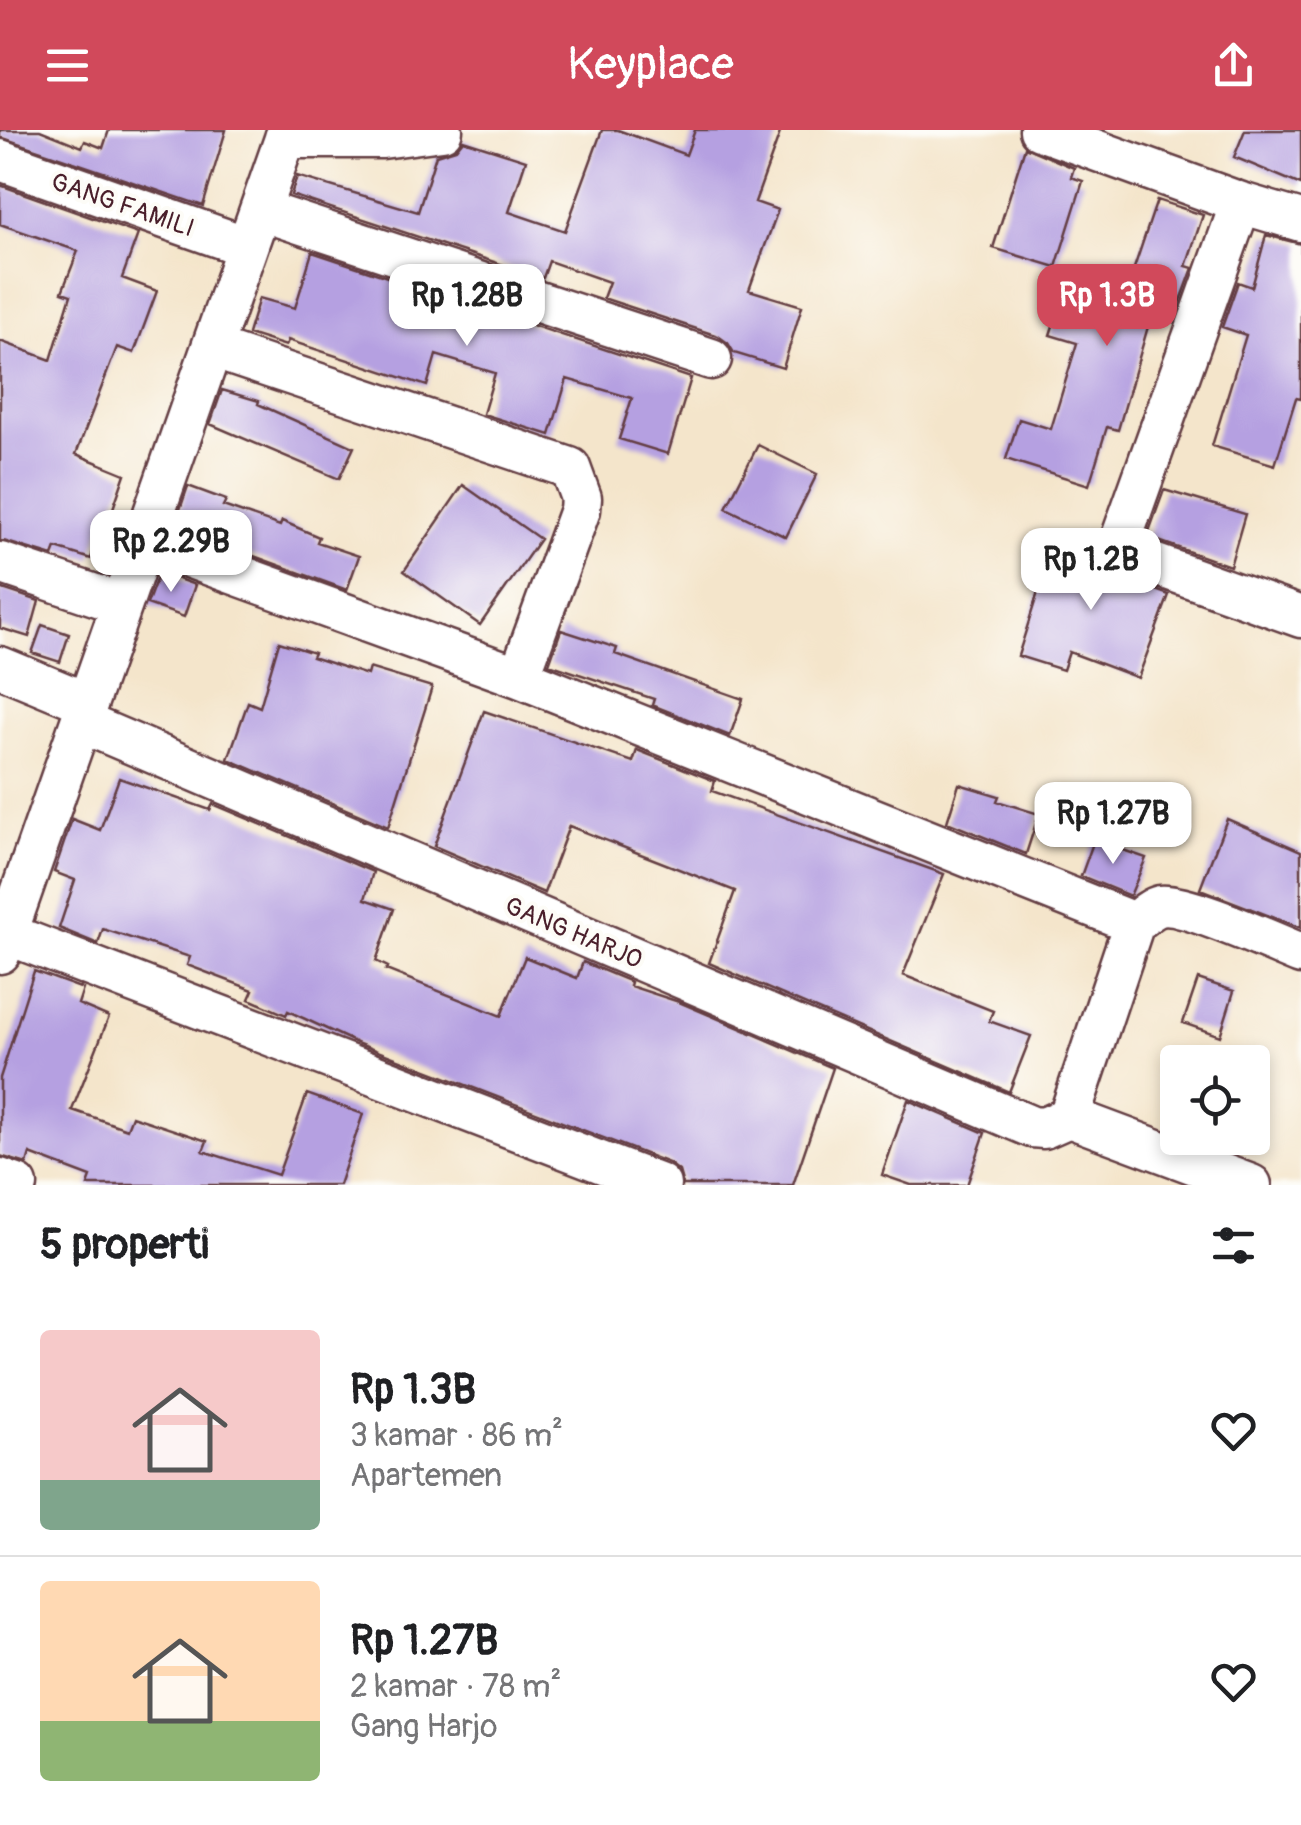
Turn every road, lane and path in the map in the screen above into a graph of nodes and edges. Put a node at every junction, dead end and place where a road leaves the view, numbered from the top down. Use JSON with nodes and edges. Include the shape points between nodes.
{"nodes":[{"id":1,"x":442,"y":130,"type":"edge"},
{"id":2,"x":1040,"y":130,"type":"edge"},
{"id":3,"x":286,"y":134,"type":"edge"},
{"id":4,"x":0,"y":160,"type":"edge"},
{"id":5,"x":1241,"y":203,"type":"junction"},
{"id":6,"x":260,"y":210,"type":"junction"},
{"id":7,"x":1301,"y":221,"type":"edge"},
{"id":8,"x":247,"y":247,"type":"junction"},
{"id":9,"x":212,"y":348,"type":"junction"},
{"id":10,"x":711,"y":359,"type":"dead end"},
{"id":11,"x":144,"y":541,"type":"junction"},
{"id":12,"x":0,"y":563,"type":"edge"},
{"id":13,"x":122,"y":604,"type":"junction"},
{"id":14,"x":1301,"y":617,"type":"edge"},
{"id":15,"x":0,"y":667,"type":"edge"},
{"id":16,"x":518,"y":677,"type":"junction"},
{"id":17,"x":84,"y":713,"type":"junction"},
{"id":18,"x":12,"y":880,"type":"edge"},
{"id":19,"x":1134,"y":924,"type":"junction"},
{"id":20,"x":3,"y":943,"type":"edge"},
{"id":21,"x":1301,"y":954,"type":"edge"},
{"id":22,"x":1069,"y":1117,"type":"junction"},
{"id":23,"x":1195,"y":1175,"type":"edge"},
{"id":24,"x":0,"y":1179,"type":"edge"},
{"id":25,"x":17,"y":1185,"type":"edge"},
{"id":26,"x":660,"y":1185,"type":"edge"},
{"id":27,"x":1251,"y":1185,"type":"edge"}],
"edges":[{"from":1,"to":3,"type":"street","via":[[382,138]]},
{"from":2,"to":5,"type":"street"},
{"from":3,"to":6,"type":"street"},
{"from":4,"to":8,"type":"street","name":"GANG FAMILI"},
{"from":5,"to":7,"type":"street"},
{"from":5,"to":14,"type":"street","via":[[1118,548]]},
{"from":6,"to":8,"type":"street"},
{"from":6,"to":10,"type":"street"},
{"from":8,"to":9,"type":"street"},
{"from":9,"to":11,"type":"street"},
{"from":9,"to":16,"type":"street","via":[[570,468],[580,510]]},
{"from":11,"to":13,"type":"street"},
{"from":11,"to":16,"type":"street"},
{"from":12,"to":13,"type":"street"},
{"from":13,"to":17,"type":"street"},
{"from":15,"to":17,"type":"street","name":"GANG HARJO"},
{"from":16,"to":19,"type":"street"},
{"from":17,"to":18,"type":"street"},
{"from":17,"to":22,"type":"street","name":"GANG HARJO","via":[[1032,1127]]},
{"from":18,"to":20,"type":"street"},
{"from":19,"to":21,"type":"street","via":[[1171,906]]},
{"from":19,"to":22,"type":"street"},
{"from":20,"to":26,"type":"street"},
{"from":22,"to":23,"type":"street"},
{"from":23,"to":27,"type":"street"},
{"from":24,"to":25,"type":"street"}]}
